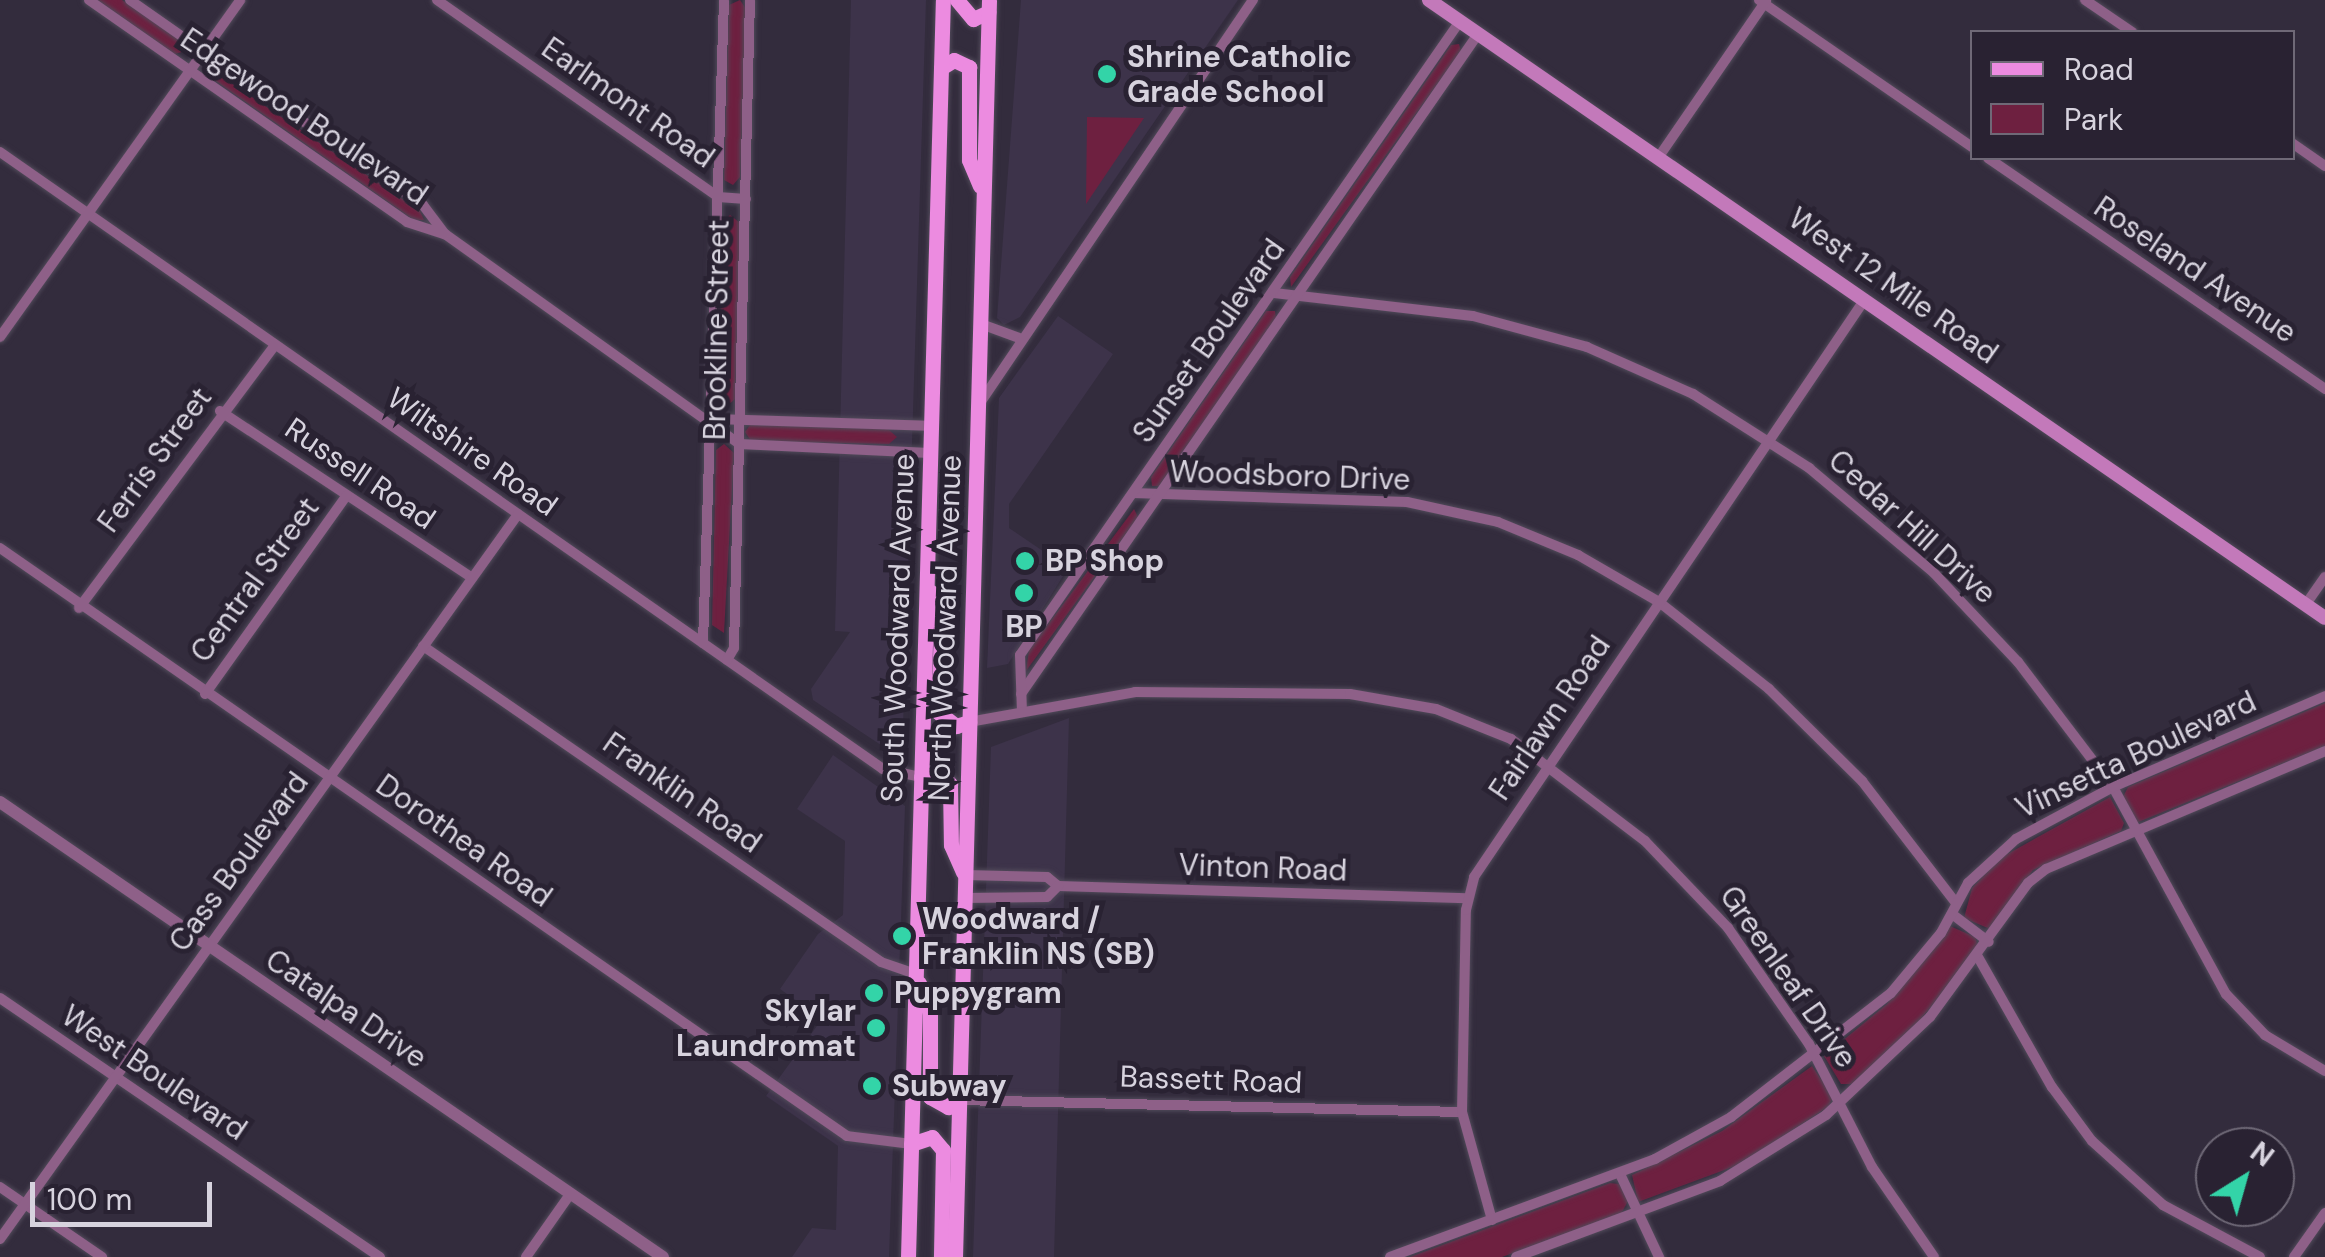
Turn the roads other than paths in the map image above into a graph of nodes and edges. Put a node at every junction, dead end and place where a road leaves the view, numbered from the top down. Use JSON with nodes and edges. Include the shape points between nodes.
{"nodes":[{"id":1,"x":88,"y":0,"type":"edge"},
{"id":2,"x":130,"y":0,"type":"edge"},
{"id":3,"x":240,"y":0,"type":"edge"},
{"id":4,"x":437,"y":0,"type":"edge"},
{"id":5,"x":724,"y":0,"type":"edge"},
{"id":6,"x":750,"y":0,"type":"edge"},
{"id":7,"x":943,"y":0,"type":"edge"},
{"id":8,"x":957,"y":0,"type":"edge"},
{"id":9,"x":1253,"y":0,"type":"edge"},
{"id":10,"x":1429,"y":0,"type":"edge"},
{"id":11,"x":2085,"y":0,"type":"edge"},
{"id":12,"x":1763,"y":1,"type":"edge"},
{"id":13,"x":989,"y":6,"type":"edge"},
{"id":14,"x":1460,"y":21,"type":"junction"},
{"id":15,"x":2129,"y":30,"type":"edge"},
{"id":16,"x":1478,"y":34,"type":"junction"},
{"id":17,"x":204,"y":52,"type":"junction"},
{"id":18,"x":941,"y":68,"type":"junction"},
{"id":19,"x":190,"y":70,"type":"junction"},
{"id":20,"x":2295,"y":145,"type":"edge"},
{"id":21,"x":1970,"y":146,"type":"edge"},
{"id":22,"x":0,"y":152,"type":"edge"},
{"id":23,"x":1658,"y":158,"type":"junction"},
{"id":24,"x":1991,"y":160,"type":"edge"},
{"id":25,"x":2325,"y":166,"type":"edge"},
{"id":26,"x":982,"y":189,"type":"junction"},
{"id":27,"x":718,"y":197,"type":"junction"},
{"id":28,"x":746,"y":199,"type":"junction"},
{"id":29,"x":88,"y":214,"type":"junction"},
{"id":30,"x":445,"y":234,"type":"junction"},
{"id":31,"x":1274,"y":293,"type":"junction"},
{"id":32,"x":1865,"y":299,"type":"junction"},
{"id":33,"x":1294,"y":300,"type":"junction"},
{"id":34,"x":981,"y":324,"type":"junction"},
{"id":35,"x":0,"y":337,"type":"edge"},
{"id":36,"x":1018,"y":338,"type":"junction"},
{"id":37,"x":275,"y":345,"type":"junction"},
{"id":38,"x":2325,"y":389,"type":"edge"},
{"id":39,"x":980,"y":404,"type":"junction"},
{"id":40,"x":220,"y":411,"type":"junction"},
{"id":41,"x":711,"y":418,"type":"junction"},
{"id":42,"x":740,"y":419,"type":"junction"},
{"id":43,"x":931,"y":426,"type":"junction"},
{"id":44,"x":1769,"y":441,"type":"junction"},
{"id":45,"x":739,"y":444,"type":"junction"},
{"id":46,"x":930,"y":452,"type":"junction"},
{"id":47,"x":1132,"y":492,"type":"junction"},
{"id":48,"x":347,"y":496,"type":"junction"},
{"id":49,"x":1157,"y":496,"type":"junction"},
{"id":50,"x":518,"y":514,"type":"junction"},
{"id":51,"x":0,"y":548,"type":"edge"},
{"id":52,"x":2325,"y":576,"type":"edge"},
{"id":53,"x":472,"y":578,"type":"junction"},
{"id":54,"x":927,"y":579,"type":"junction"},
{"id":55,"x":1659,"y":602,"type":"junction"},
{"id":56,"x":2306,"y":604,"type":"junction"},
{"id":57,"x":79,"y":608,"type":"junction"},
{"id":58,"x":2325,"y":618,"type":"edge"},
{"id":59,"x":703,"y":643,"type":"junction"},
{"id":60,"x":423,"y":646,"type":"junction"},
{"id":61,"x":727,"y":660,"type":"junction"},
{"id":62,"x":204,"y":694,"type":"junction"},
{"id":63,"x":1020,"y":694,"type":"junction"},
{"id":64,"x":2325,"y":696,"type":"edge"},
{"id":65,"x":1022,"y":712,"type":"junction"},
{"id":66,"x":969,"y":722,"type":"junction"},
{"id":67,"x":2325,"y":752,"type":"edge"},
{"id":68,"x":1548,"y":764,"type":"junction"},
{"id":69,"x":921,"y":777,"type":"junction"},
{"id":70,"x":330,"y":778,"type":"junction"},
{"id":71,"x":2113,"y":787,"type":"junction"},
{"id":72,"x":0,"y":802,"type":"edge"},
{"id":73,"x":2134,"y":830,"type":"junction"},
{"id":74,"x":965,"y":876,"type":"junction"},
{"id":75,"x":1058,"y":886,"type":"junction"},
{"id":76,"x":964,"y":898,"type":"junction"},
{"id":77,"x":1467,"y":898,"type":"junction"},
{"id":78,"x":1954,"y":908,"type":"junction"},
{"id":79,"x":1989,"y":942,"type":"junction"},
{"id":80,"x":210,"y":946,"type":"junction"},
{"id":81,"x":1978,"y":957,"type":"junction"},
{"id":82,"x":916,"y":974,"type":"junction"},
{"id":83,"x":0,"y":998,"type":"edge"},
{"id":84,"x":1814,"y":1056,"type":"junction"},
{"id":85,"x":2325,"y":1071,"type":"edge"},
{"id":86,"x":116,"y":1077,"type":"junction"},
{"id":87,"x":960,"y":1100,"type":"junction"},
{"id":88,"x":1841,"y":1100,"type":"junction"},
{"id":89,"x":1462,"y":1112,"type":"junction"},
{"id":90,"x":911,"y":1144,"type":"junction"},
{"id":91,"x":1620,"y":1174,"type":"junction"},
{"id":92,"x":0,"y":1187,"type":"edge"},
{"id":93,"x":571,"y":1194,"type":"junction"},
{"id":94,"x":25,"y":1204,"type":"junction"},
{"id":95,"x":1636,"y":1213,"type":"junction"},
{"id":96,"x":2325,"y":1214,"type":"edge"},
{"id":97,"x":1492,"y":1220,"type":"junction"},
{"id":98,"x":0,"y":1239,"type":"edge"},
{"id":99,"x":102,"y":1257,"type":"edge"},
{"id":100,"x":380,"y":1257,"type":"edge"},
{"id":101,"x":526,"y":1257,"type":"edge"},
{"id":102,"x":664,"y":1257,"type":"edge"},
{"id":103,"x":908,"y":1257,"type":"edge"},
{"id":104,"x":942,"y":1257,"type":"edge"},
{"id":105,"x":955,"y":1257,"type":"edge"},
{"id":106,"x":1390,"y":1257,"type":"edge"},
{"id":107,"x":1516,"y":1257,"type":"edge"},
{"id":108,"x":1658,"y":1257,"type":"edge"},
{"id":109,"x":1934,"y":1257,"type":"edge"},
{"id":110,"x":2260,"y":1257,"type":"edge"},
{"id":111,"x":2294,"y":1257,"type":"edge"}],
"edges":[{"from":1,"to":19,"type":"street","name":"Edgewood Boulevard"},
{"from":2,"to":17,"type":"street","name":"Edgewood Boulevard"},
{"from":3,"to":17,"type":"street"},
{"from":4,"to":27,"type":"street","name":"Earlmont Road"},
{"from":5,"to":27,"type":"street","name":"Brookline Street"},
{"from":6,"to":28,"type":"street","name":"Brookline Street"},
{"from":7,"to":18,"type":"main road","name":"South Woodward Avenue"},
{"from":8,"to":13,"type":"main road","via":[[973,19]]},
{"from":9,"to":36,"type":"street"},
{"from":10,"to":14,"type":"main road","name":"West 12 Mile Road"},
{"from":11,"to":15,"type":"street"},
{"from":12,"to":21,"type":"street"},
{"from":12,"to":23,"type":"street"},
{"from":13,"to":26,"type":"main road","name":"North Woodward Avenue"},
{"from":14,"to":16,"type":"main road","name":"West 12 Mile Road"},
{"from":14,"to":31,"type":"street","name":"Sunset Boulevard"},
{"from":16,"to":23,"type":"main road","name":"West 12 Mile Road"},
{"from":16,"to":33,"type":"street","name":"Sunset Boulevard"},
{"from":17,"to":19,"type":"street"},
{"from":17,"to":30,"type":"street","name":"Edgewood Boulevard","via":[[423,204]]},
{"from":18,"to":26,"type":"main road","via":[[954,60],[969,67],[969,160]]},
{"from":18,"to":43,"type":"main road","name":"South Woodward Avenue"},
{"from":19,"to":29,"type":"street"},
{"from":19,"to":30,"type":"street","name":"Edgewood Boulevard","via":[[407,222]]},
{"from":20,"to":25,"type":"street"},
{"from":22,"to":29,"type":"street","name":"Wiltshire Road"},
{"from":23,"to":32,"type":"main road","name":"West 12 Mile Road"},
{"from":24,"to":38,"type":"street","name":"Roseland Avenue"},
{"from":26,"to":34,"type":"main road","name":"North Woodward Avenue"},
{"from":27,"to":28,"type":"street","name":"Earlmont Road"},
{"from":27,"to":41,"type":"street","name":"Brookline Street"},
{"from":28,"to":42,"type":"street","name":"Brookline Street"},
{"from":29,"to":35,"type":"street"},
{"from":29,"to":37,"type":"street","name":"Wiltshire Road"},
{"from":30,"to":41,"type":"street","name":"Edgewood Boulevard"},
{"from":31,"to":33,"type":"street","name":"Cedar Hill Drive"},
{"from":31,"to":47,"type":"street","name":"Sunset Boulevard"},
{"from":32,"to":44,"type":"street","name":"Fairlawn Road"},
{"from":32,"to":56,"type":"main road","name":"West 12 Mile Road"},
{"from":33,"to":44,"type":"street","name":"Cedar Hill Drive","via":[[1441,311],[1546,334],[1667,381]]},
{"from":33,"to":49,"type":"street","name":"Sunset Boulevard"},
{"from":34,"to":36,"type":"street"},
{"from":34,"to":39,"type":"main road","name":"North Woodward Avenue"},
{"from":36,"to":39,"type":"street"},
{"from":37,"to":40,"type":"street","name":"Ferris Street"},
{"from":37,"to":50,"type":"street","name":"Wiltshire Road"},
{"from":39,"to":66,"type":"main road","name":"North Woodward Avenue"},
{"from":40,"to":48,"type":"street","name":"Russell Road"},
{"from":40,"to":57,"type":"street","name":"Ferris Street"},
{"from":41,"to":42,"type":"street"},
{"from":41,"to":45,"type":"street","name":"Edgewood Boulevard"},
{"from":41,"to":59,"type":"street","name":"Brookline Street"},
{"from":42,"to":43,"type":"street"},
{"from":42,"to":45,"type":"street","name":"Brookline Street"},
{"from":43,"to":46,"type":"main road","name":"South Woodward Avenue"},
{"from":44,"to":55,"type":"street","name":"Fairlawn Road"},
{"from":44,"to":71,"type":"street","name":"Cedar Hill Drive","via":[[1953,591],[2038,685]]},
{"from":45,"to":46,"type":"street"},
{"from":45,"to":61,"type":"street","name":"Brookline Street","via":[[734,648]]},
{"from":46,"to":54,"type":"main road","name":"South Woodward Avenue"},
{"from":47,"to":49,"type":"street","name":"Woodsboro Drive"},
{"from":47,"to":63,"type":"street","name":"Sunset Boulevard","via":[[1020,655]]},
{"from":48,"to":53,"type":"street","name":"Russell Road"},
{"from":48,"to":62,"type":"street","name":"Central Street"},
{"from":49,"to":55,"type":"street","name":"Woodsboro Drive","via":[[1362,498],[1455,512],[1552,542]]},
{"from":49,"to":63,"type":"street","name":"Sunset Boulevard"},
{"from":50,"to":53,"type":"street","name":"Cass Boulevard"},
{"from":50,"to":59,"type":"street","name":"Wiltshire Road"},
{"from":51,"to":57,"type":"street","name":"Dorothea Road"},
{"from":52,"to":56,"type":"street"},
{"from":53,"to":60,"type":"street","name":"Cass Boulevard"},
{"from":54,"to":66,"type":"main road","via":[[941,630],[938,712],[956,726]]},
{"from":54,"to":69,"type":"main road","name":"South Woodward Avenue"},
{"from":55,"to":68,"type":"street","name":"Fairlawn Road"},
{"from":55,"to":78,"type":"street","name":"Woodsboro Drive","via":[[1820,736],[1896,822]]},
{"from":56,"to":58,"type":"main road","name":"West 12 Mile Road"},
{"from":57,"to":62,"type":"street","name":"Dorothea Road"},
{"from":59,"to":61,"type":"street","name":"Wiltshire Road"},
{"from":60,"to":70,"type":"street","name":"Cass Boulevard"},
{"from":60,"to":82,"type":"street","name":"Franklin Road","via":[[881,962]]},
{"from":61,"to":69,"type":"street","name":"Wiltshire Road","via":[[883,770]]},
{"from":62,"to":70,"type":"street","name":"Dorothea Road"},
{"from":63,"to":65,"type":"street","name":"Sunset Boulevard"},
{"from":64,"to":71,"type":"street","name":"Vinsetta Boulevard"},
{"from":65,"to":66,"type":"street","name":"Greenleaf Drive"},
{"from":65,"to":68,"type":"street","name":"Greenleaf Drive","via":[[1168,690],[1370,696],[1474,721]]},
{"from":66,"to":74,"type":"main road","name":"North Woodward Avenue"},
{"from":67,"to":73,"type":"street"},
{"from":68,"to":77,"type":"street","name":"Fairlawn Road"},
{"from":68,"to":84,"type":"street","name":"Greenleaf Drive","via":[[1686,879],[1759,968]]},
{"from":69,"to":74,"type":"main road","via":[[943,776],[950,784],[951,846]]},
{"from":69,"to":82,"type":"main road","name":"South Woodward Avenue"},
{"from":70,"to":80,"type":"street","name":"Cass Boulevard"},
{"from":70,"to":90,"type":"street","name":"Dorothea Road","via":[[847,1136]]},
{"from":71,"to":73,"type":"street","name":"Cedar Hill Drive"},
{"from":71,"to":78,"type":"street","name":"Vinsetta Boulevard","via":[[2012,842],[1984,865]]},
{"from":72,"to":80,"type":"street","name":"Catalpa Drive"},
{"from":73,"to":79,"type":"street","via":[[2036,876]]},
{"from":73,"to":85,"type":"street","name":"Cedar Hill Drive","via":[[2226,994],[2283,1049]]},
{"from":74,"to":75,"type":"street","name":"Vinton Road","via":[[1046,877]]},
{"from":74,"to":76,"type":"main road","name":"North Woodward Avenue"},
{"from":75,"to":76,"type":"street","name":"Vinton Road","via":[[1046,897]]},
{"from":75,"to":77,"type":"street","name":"Vinton Road"},
{"from":76,"to":87,"type":"main road","name":"North Woodward Avenue"},
{"from":77,"to":89,"type":"street","name":"Fairlawn Road"},
{"from":78,"to":79,"type":"street","name":"Woodsboro Drive"},
{"from":78,"to":84,"type":"street","name":"Vinsetta Boulevard","via":[[1890,993]]},
{"from":79,"to":81,"type":"street"},
{"from":80,"to":86,"type":"street","name":"Cass Boulevard"},
{"from":80,"to":93,"type":"street","name":"Catalpa Drive"},
{"from":81,"to":88,"type":"street","via":[[1930,1016]]},
{"from":81,"to":110,"type":"street","via":[[2052,1087],[2092,1142],[2164,1205]]},
{"from":82,"to":87,"type":"main road","via":[[930,1013],[930,1097],[948,1106]]},
{"from":82,"to":90,"type":"main road","name":"South Woodward Avenue"},
{"from":83,"to":86,"type":"street","name":"West Boulevard"},
{"from":84,"to":88,"type":"street","name":"Greenleaf Drive"},
{"from":84,"to":91,"type":"street","name":"Vinsetta Boulevard","via":[[1731,1117]]},
{"from":86,"to":94,"type":"street","name":"Cass Boulevard"},
{"from":86,"to":100,"type":"street","name":"West Boulevard"},
{"from":87,"to":89,"type":"street","name":"Bassett Road"},
{"from":87,"to":105,"type":"main road","name":"North Woodward Avenue"},
{"from":88,"to":95,"type":"street","via":[[1760,1159]]},
{"from":88,"to":109,"type":"street","name":"Greenleaf Drive","via":[[1872,1168]]},
{"from":89,"to":97,"type":"street","name":"Fairlawn Road"},
{"from":90,"to":103,"type":"main road","name":"South Woodward Avenue"},
{"from":90,"to":104,"type":"main road","via":[[932,1137],[943,1150]]},
{"from":91,"to":95,"type":"street"},
{"from":91,"to":97,"type":"street","name":"Vinsetta Boulevard"},
{"from":92,"to":94,"type":"street"},
{"from":93,"to":101,"type":"street"},
{"from":93,"to":102,"type":"street","name":"Catalpa Drive"},
{"from":94,"to":98,"type":"street","name":"Cass Boulevard"},
{"from":94,"to":99,"type":"street"},
{"from":95,"to":107,"type":"street"},
{"from":95,"to":108,"type":"street"},
{"from":96,"to":111,"type":"street"},
{"from":97,"to":106,"type":"street","name":"Vinsetta Boulevard"}]}
